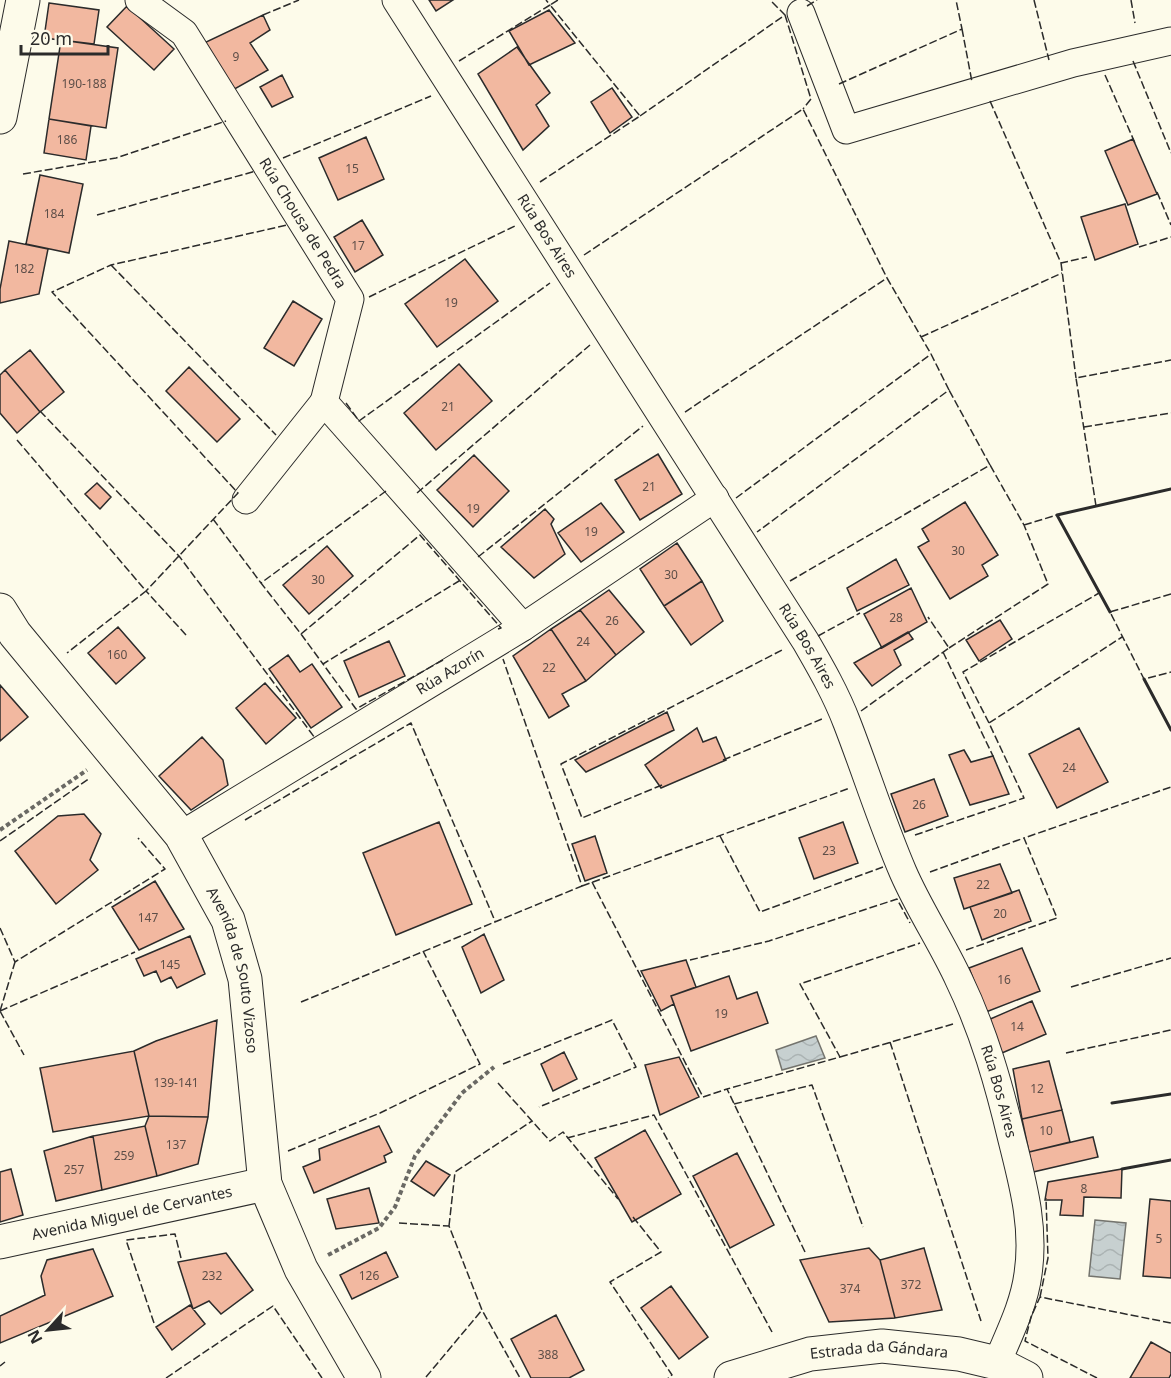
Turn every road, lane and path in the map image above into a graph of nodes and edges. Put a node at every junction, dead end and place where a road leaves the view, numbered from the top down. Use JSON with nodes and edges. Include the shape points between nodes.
{"nodes":[{"id":1,"x":23,"y":0,"type":"edge"},
{"id":2,"x":139,"y":0,"type":"edge"},
{"id":3,"x":396,"y":0,"type":"edge"},
{"id":4,"x":801,"y":13,"type":"dead end"},
{"id":5,"x":1171,"y":41,"type":"edge"},
{"id":6,"x":0,"y":117,"type":"edge"},
{"id":7,"x":324,"y":402,"type":"junction"},
{"id":8,"x":715,"y":498,"type":"junction"},
{"id":9,"x":246,"y":500,"type":"dead end"},
{"id":10,"x":0,"y":610,"type":"edge"},
{"id":11,"x":523,"y":627,"type":"junction"},
{"id":12,"x":112,"y":753,"type":"junction"},
{"id":13,"x":0,"y":830,"type":"edge"},
{"id":14,"x":181,"y":835,"type":"junction"},
{"id":15,"x":494,"y":1067,"type":"dead end"},
{"id":16,"x":265,"y":1184,"type":"junction"},
{"id":17,"x":0,"y":1242,"type":"edge"},
{"id":18,"x":301,"y":1269,"type":"junction"},
{"id":19,"x":997,"y":1363,"type":"junction"},
{"id":20,"x":364,"y":1378,"type":"edge"},
{"id":21,"x":731,"y":1378,"type":"edge"},
{"id":22,"x":1026,"y":1378,"type":"edge"}],
"edges":[{"from":1,"to":6,"type":"street"},
{"from":2,"to":7,"type":"street","name":"Rúa Chousa de Pedra","via":[[184,33],[350,299]]},
{"from":3,"to":8,"type":"street","name":"Rúa Bos Aires"},
{"from":4,"to":5,"type":"street","via":[[846,130],[1073,63]]},
{"from":7,"to":9,"type":"street"},
{"from":7,"to":11,"type":"street"},
{"from":8,"to":11,"type":"street","name":"Rúa Azorín"},
{"from":8,"to":19,"type":"street","name":"Rúa Bos Aires","via":[[836,695],[905,877],[960,981],[996,1074],[1025,1190],[1031,1244],[1021,1306]]},
{"from":10,"to":12,"type":"street","name":"Avenida de Souto Vizoso"},
{"from":11,"to":14,"type":"street","name":"Rúa Azorín"},
{"from":12,"to":13,"type":"path"},
{"from":12,"to":14,"type":"street","name":"Avenida de Souto Vizoso"},
{"from":14,"to":16,"type":"street","name":"Avenida de Souto Vizoso","via":[[228,920],[245,979]]},
{"from":15,"to":18,"type":"path","via":[[462,1094],[415,1156],[394,1207],[379,1228]]},
{"from":16,"to":17,"type":"street","name":"Avenida Miguel de Cervantes"},
{"from":16,"to":18,"type":"street","name":"Avenida de Souto Vizoso"},
{"from":18,"to":20,"type":"street","name":"Avenida de Souto Vizoso"},
{"from":19,"to":21,"type":"street","name":"Estrada da Gándara","via":[[959,1354],[882,1346],[810,1354]]},
{"from":19,"to":22,"type":"street","name":"Estrada da Gándara"}]}
